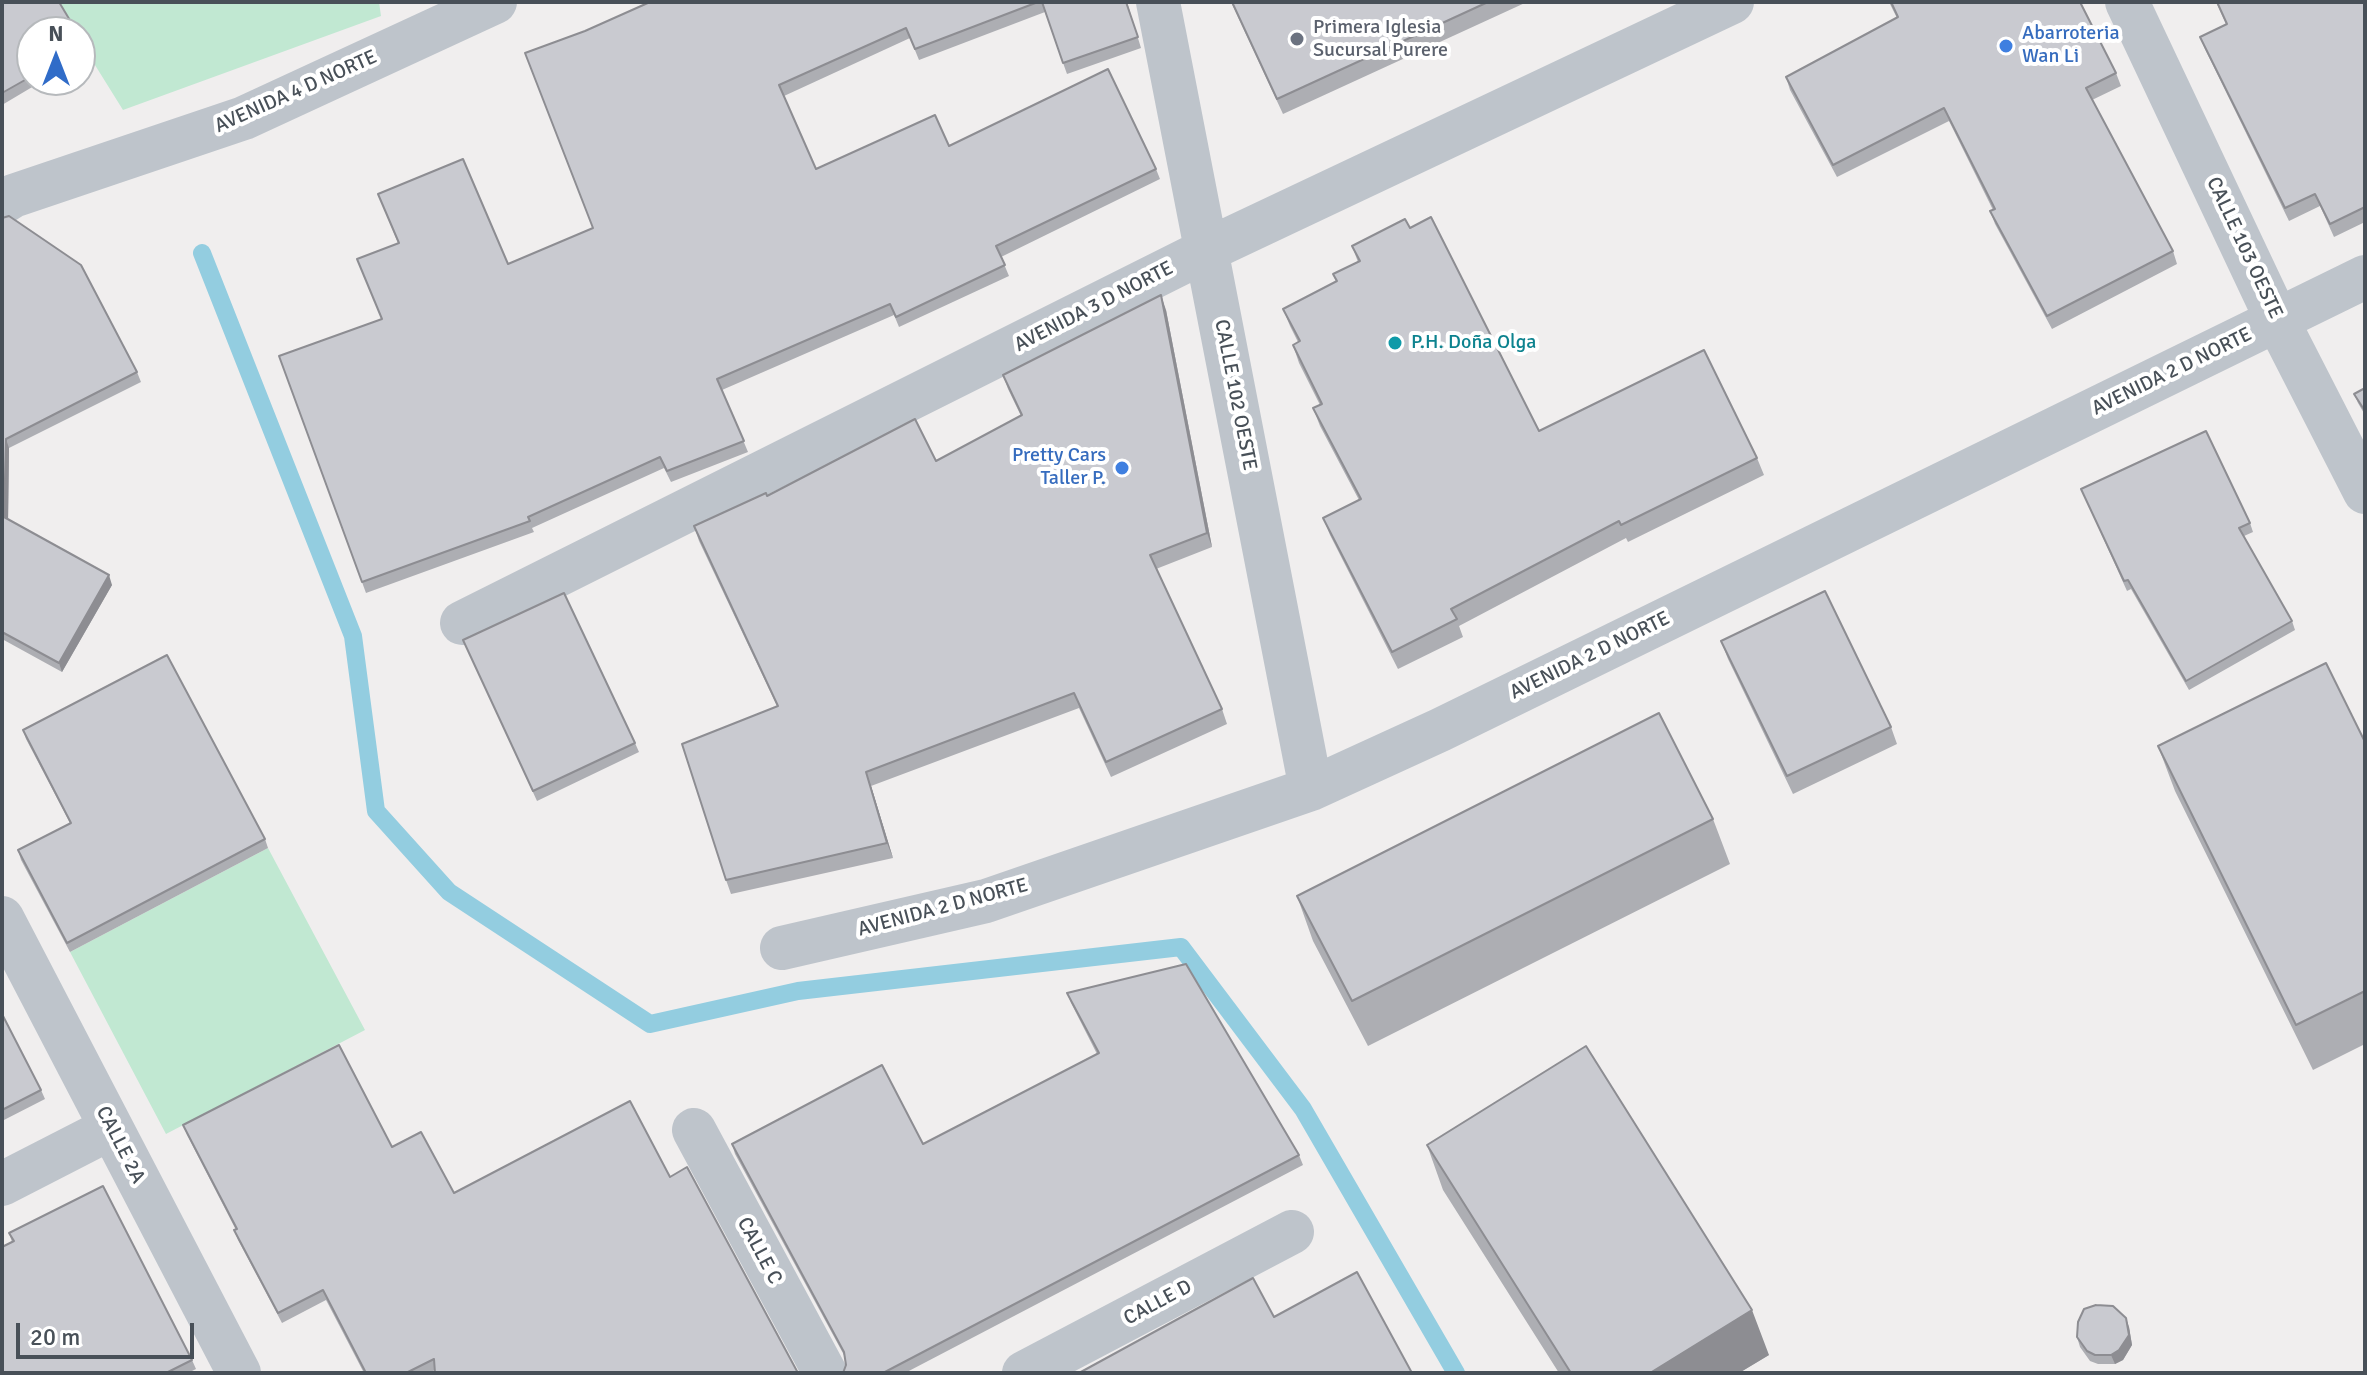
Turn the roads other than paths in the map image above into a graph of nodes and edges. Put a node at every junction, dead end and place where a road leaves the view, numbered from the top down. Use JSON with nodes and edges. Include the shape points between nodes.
{"nodes":[{"id":1,"x":495,"y":2,"type":"edge"},
{"id":2,"x":1158,"y":2,"type":"edge"},
{"id":3,"x":1732,"y":2,"type":"edge"},
{"id":4,"x":2127,"y":2,"type":"edge"},
{"id":5,"x":2,"y":203,"type":"edge"},
{"id":6,"x":1207,"y":250,"type":"junction"},
{"id":7,"x":2365,"y":277,"type":"edge"},
{"id":8,"x":2277,"y":320,"type":"junction"},
{"id":9,"x":2365,"y":492,"type":"edge"},
{"id":10,"x":462,"y":623,"type":"dead end"},
{"id":11,"x":1311,"y":789,"type":"junction"},
{"id":12,"x":2,"y":918,"type":"edge"},
{"id":13,"x":782,"y":948,"type":"dead end"},
{"id":14,"x":111,"y":1128,"type":"junction"},
{"id":15,"x":694,"y":1130,"type":"dead end"},
{"id":16,"x":2,"y":1184,"type":"edge"},
{"id":17,"x":1292,"y":1232,"type":"dead end"},
{"id":18,"x":239,"y":1373,"type":"edge"},
{"id":19,"x":825,"y":1373,"type":"edge"},
{"id":20,"x":1024,"y":1373,"type":"edge"}],
"edges":[{"from":1,"to":5,"type":"street","name":"AVENIDA 4 D NORTE","via":[[244,118]]},
{"from":2,"to":6,"type":"street","name":"CALLE 102 OESTE"},
{"from":3,"to":6,"type":"street","name":"AVENIDA 3 D NORTE"},
{"from":4,"to":8,"type":"street","name":"CALLE 103 OESTE"},
{"from":6,"to":10,"type":"street","name":"AVENIDA 3 D NORTE"},
{"from":6,"to":11,"type":"street","name":"CALLE 102 OESTE"},
{"from":7,"to":8,"type":"street","name":"AVENIDA 2 D NORTE"},
{"from":8,"to":9,"type":"street","name":"CALLE 103 OESTE"},
{"from":8,"to":11,"type":"street","name":"AVENIDA 2 D NORTE"},
{"from":11,"to":13,"type":"street","name":"AVENIDA 2 D NORTE","via":[[986,901]]},
{"from":12,"to":14,"type":"street","name":"CALLE 2A"},
{"from":14,"to":16,"type":"street"},
{"from":14,"to":18,"type":"street","name":"CALLE 2A"},
{"from":15,"to":19,"type":"street","name":"CALLE C"},
{"from":17,"to":20,"type":"street","name":"CALLE D"}]}
